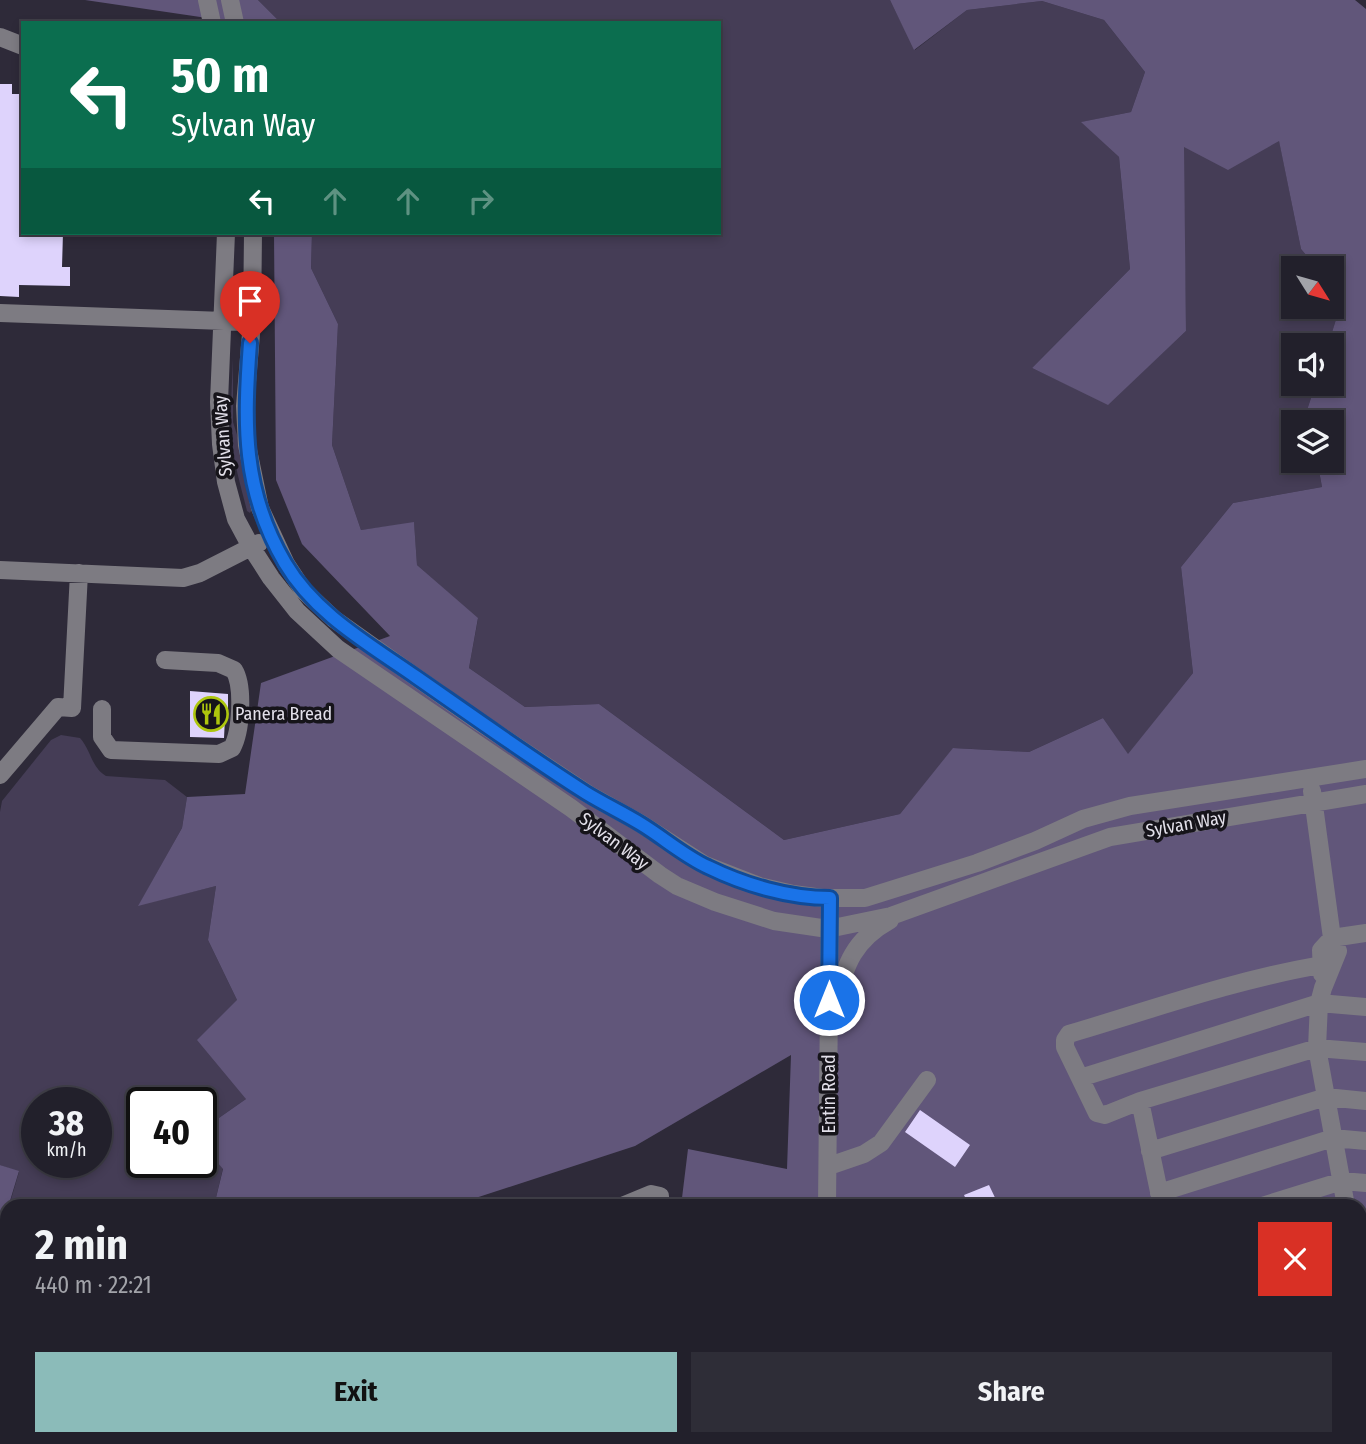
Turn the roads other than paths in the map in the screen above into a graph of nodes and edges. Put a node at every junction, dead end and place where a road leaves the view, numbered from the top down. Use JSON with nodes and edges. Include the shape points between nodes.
{"nodes":[{"id":1,"x":207,"y":0,"type":"edge"},
{"id":2,"x":230,"y":0,"type":"edge"},
{"id":3,"x":212,"y":21,"type":"edge"},
{"id":4,"x":235,"y":21,"type":"edge"},
{"id":5,"x":0,"y":37,"type":"edge"},
{"id":6,"x":21,"y":45,"type":"edge"},
{"id":7,"x":226,"y":235,"type":"edge"},
{"id":8,"x":253,"y":235,"type":"edge"},
{"id":9,"x":0,"y":313,"type":"edge"},
{"id":10,"x":223,"y":321,"type":"junction"},
{"id":11,"x":251,"y":322,"type":"junction"},
{"id":12,"x":271,"y":537,"type":"junction"},
{"id":13,"x":251,"y":547,"type":"junction"},
{"id":14,"x":0,"y":570,"type":"edge"},
{"id":15,"x":79,"y":573,"type":"junction"},
{"id":16,"x":165,"y":660,"type":"dead end"},
{"id":17,"x":460,"y":708,"type":"junction"},
{"id":18,"x":102,"y":709,"type":"dead end"},
{"id":19,"x":449,"y":726,"type":"junction"},
{"id":20,"x":1366,"y":769,"type":"edge"},
{"id":21,"x":0,"y":775,"type":"edge"},
{"id":22,"x":1311,"y":777,"type":"junction"},
{"id":23,"x":1366,"y":794,"type":"edge"},
{"id":24,"x":1314,"y":802,"type":"junction"},
{"id":25,"x":830,"y":898,"type":"junction"},
{"id":26,"x":906,"y":911,"type":"junction"},
{"id":27,"x":828,"y":929,"type":"junction"},
{"id":28,"x":1366,"y":933,"type":"edge"},
{"id":29,"x":1332,"y":938,"type":"junction"},
{"id":30,"x":1321,"y":965,"type":"junction"},
{"id":31,"x":1321,"y":995,"type":"junction"},
{"id":32,"x":1366,"y":1007,"type":"edge"},
{"id":33,"x":829,"y":1024,"type":"junction"},
{"id":34,"x":1317,"y":1048,"type":"junction"},
{"id":35,"x":1366,"y":1052,"type":"edge"},
{"id":36,"x":1080,"y":1078,"type":"junction"},
{"id":37,"x":927,"y":1080,"type":"dead end"},
{"id":38,"x":1326,"y":1097,"type":"junction"},
{"id":39,"x":1140,"y":1101,"type":"junction"},
{"id":40,"x":1366,"y":1101,"type":"edge"},
{"id":41,"x":1333,"y":1138,"type":"junction"},
{"id":42,"x":1366,"y":1141,"type":"edge"},
{"id":43,"x":1150,"y":1151,"type":"junction"},
{"id":44,"x":829,"y":1166,"type":"junction"},
{"id":45,"x":1342,"y":1181,"type":"junction"},
{"id":46,"x":1366,"y":1183,"type":"edge"},
{"id":47,"x":639,"y":1199,"type":"edge"},
{"id":48,"x":660,"y":1199,"type":"edge"},
{"id":49,"x":827,"y":1199,"type":"edge"},
{"id":50,"x":1160,"y":1199,"type":"edge"},
{"id":51,"x":1284,"y":1199,"type":"edge"},
{"id":52,"x":1345,"y":1199,"type":"edge"}],
"edges":[{"from":1,"to":3,"type":"street"},
{"from":2,"to":4,"type":"street"},
{"from":5,"to":6,"type":"street"},
{"from":7,"to":10,"type":"street","name":"Sylvan Way"},
{"from":8,"to":11,"type":"street","name":"Sylvan Way"},
{"from":9,"to":10,"type":"street"},
{"from":10,"to":11,"type":"street"},
{"from":10,"to":13,"type":"street","name":"Sylvan Way","via":[[221,444],[230,499]]},
{"from":11,"to":12,"type":"street","name":"Sylvan Way","via":[[247,445]]},
{"from":12,"to":13,"type":"street"},
{"from":12,"to":17,"type":"street","name":"Sylvan Way","via":[[303,590],[334,619]]},
{"from":13,"to":15,"type":"street","via":[[183,578]]},
{"from":13,"to":19,"type":"street","name":"Sylvan Way","via":[[297,611],[322,636]]},
{"from":14,"to":15,"type":"street"},
{"from":15,"to":21,"type":"street","via":[[72,708],[58,707]]},
{"from":16,"to":18,"type":"street","via":[[225,664],[234,670],[240,686],[232,748],[219,754],[162,747],[111,750],[102,737]]},
{"from":17,"to":19,"type":"street"},
{"from":17,"to":25,"type":"street","name":"Sylvan Way","via":[[705,866],[759,886]]},
{"from":19,"to":27,"type":"street","name":"Sylvan Way","via":[[677,886],[774,921]]},
{"from":20,"to":22,"type":"street","name":"Sylvan Way"},
{"from":22,"to":24,"type":"street"},
{"from":22,"to":25,"type":"street","name":"Sylvan Way","via":[[1130,806],[916,883],[865,898]]},
{"from":23,"to":24,"type":"street","name":"Sylvan Way"},
{"from":24,"to":26,"type":"street","name":"Sylvan Way","via":[[1110,837]]},
{"from":24,"to":29,"type":"street"},
{"from":25,"to":27,"type":"street","name":"Entin Road"},
{"from":26,"to":27,"type":"street","name":"Sylvan Way"},
{"from":26,"to":33,"type":"street","via":[[867,936],[847,962]]},
{"from":27,"to":33,"type":"street","name":"Entin Road"},
{"from":28,"to":29,"type":"street"},
{"from":29,"to":30,"type":"street","via":[[1321,950]]},
{"from":29,"to":31,"type":"street","via":[[1338,951]]},
{"from":30,"to":31,"type":"street"},
{"from":30,"to":36,"type":"street","via":[[1280,972],[1069,1034],[1065,1046]]},
{"from":31,"to":32,"type":"street"},
{"from":31,"to":34,"type":"street"},
{"from":31,"to":36,"type":"street"},
{"from":33,"to":44,"type":"street","name":"Entin Road"},
{"from":34,"to":35,"type":"street"},
{"from":34,"to":38,"type":"street"},
{"from":34,"to":39,"type":"street"},
{"from":36,"to":39,"type":"street","via":[[1097,1113],[1105,1115]]},
{"from":37,"to":44,"type":"street","via":[[881,1143]]},
{"from":38,"to":40,"type":"street"},
{"from":38,"to":41,"type":"street"},
{"from":38,"to":43,"type":"street"},
{"from":39,"to":43,"type":"street"},
{"from":41,"to":42,"type":"street"},
{"from":41,"to":45,"type":"street"},
{"from":41,"to":50,"type":"street"},
{"from":43,"to":50,"type":"street"},
{"from":44,"to":49,"type":"street","name":"Entin Road"},
{"from":45,"to":46,"type":"street"},
{"from":45,"to":51,"type":"street"},
{"from":45,"to":52,"type":"street"},
{"from":47,"to":48,"type":"street","via":[[651,1194]]}]}
